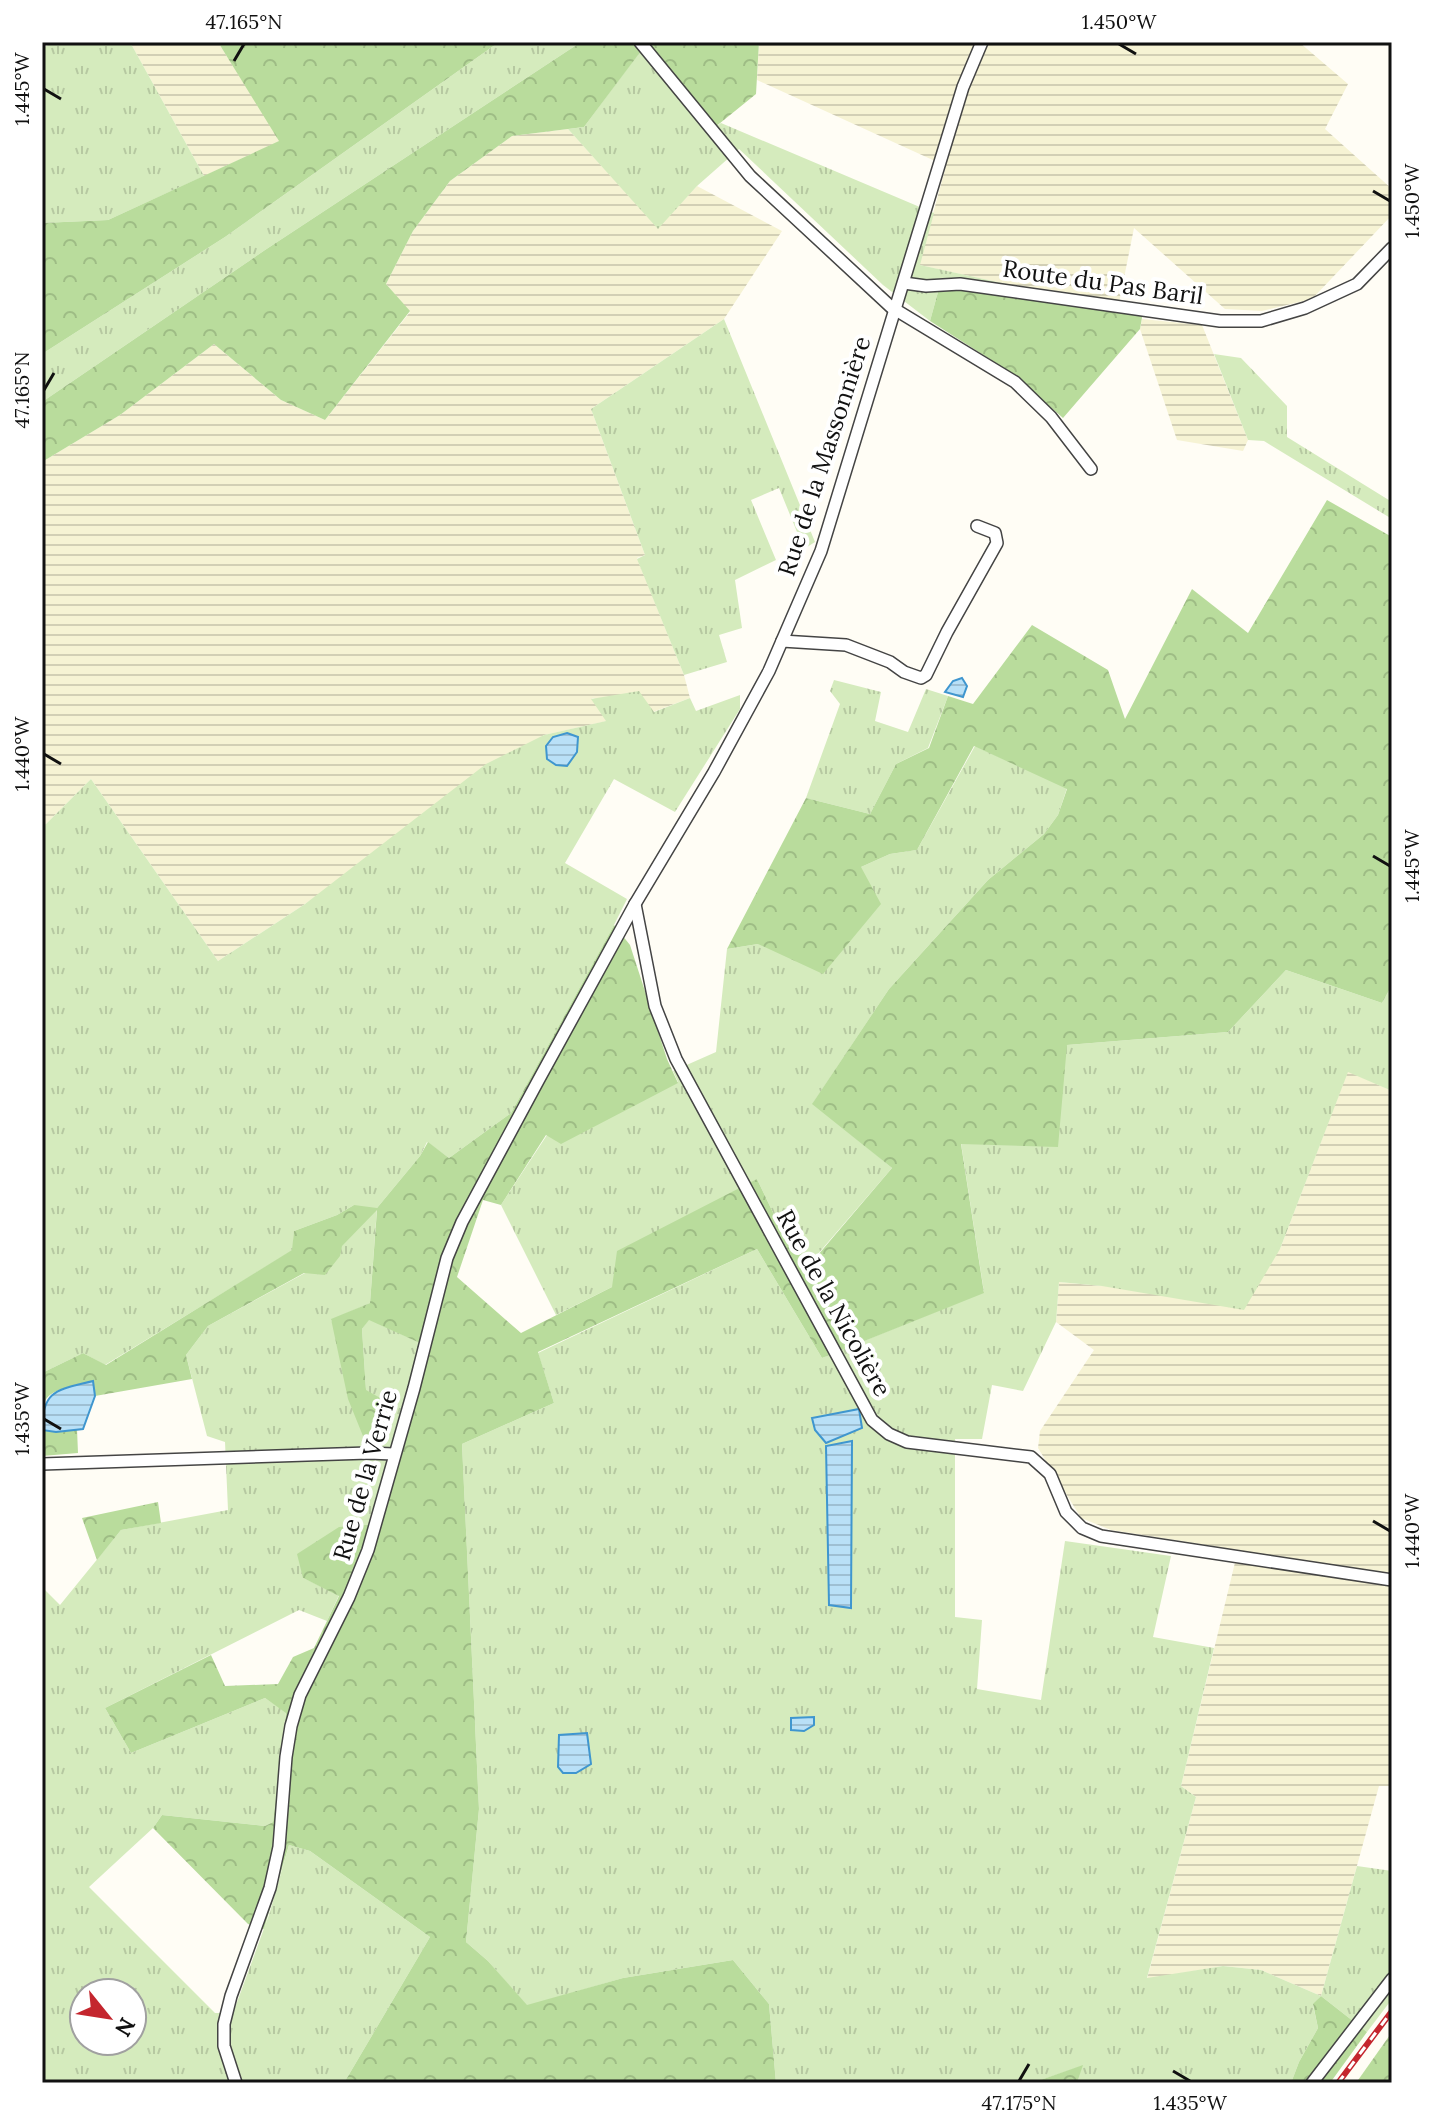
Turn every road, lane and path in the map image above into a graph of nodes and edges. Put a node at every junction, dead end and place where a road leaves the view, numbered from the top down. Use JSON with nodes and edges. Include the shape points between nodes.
{"nodes":[{"id":1,"x":640,"y":42,"type":"edge"},
{"id":2,"x":982,"y":42,"type":"edge"},
{"id":3,"x":1392,"y":248,"type":"edge"},
{"id":4,"x":904,"y":283,"type":"junction"},
{"id":5,"x":895,"y":308,"type":"junction"},
{"id":6,"x":1091,"y":469,"type":"dead end"},
{"id":7,"x":977,"y":526,"type":"dead end"},
{"id":8,"x":782,"y":641,"type":"junction"},
{"id":9,"x":635,"y":904,"type":"junction"},
{"id":10,"x":394,"y":1454,"type":"junction"},
{"id":11,"x":42,"y":1464,"type":"edge"},
{"id":12,"x":1392,"y":1580,"type":"edge"},
{"id":13,"x":1392,"y":1979,"type":"edge"},
{"id":14,"x":236,"y":2083,"type":"edge"},
{"id":15,"x":1312,"y":2083,"type":"edge"}],
"edges":[{"from":1,"to":5,"type":"street","via":[[750,176]]},
{"from":2,"to":4,"type":"street","name":"Rue de la Massonnière","via":[[963,87]]},
{"from":3,"to":4,"type":"street","name":"Route du Pas Baril","via":[[1357,284],[1261,321],[1220,321],[960,284]]},
{"from":4,"to":5,"type":"street","name":"Rue de la Massonnière"},
{"from":5,"to":6,"type":"street","via":[[1015,382],[1051,417]]},
{"from":5,"to":8,"type":"street","name":"Rue de la Massonnière","via":[[821,551]]},
{"from":7,"to":8,"type":"street","via":[[995,533],[997,543],[921,678],[846,645]]},
{"from":8,"to":9,"type":"street","name":"Rue de la Massonnière","via":[[752,703]]},
{"from":9,"to":10,"type":"street","name":"Rue de la Verrie","via":[[462,1222],[447,1258]]},
{"from":9,"to":12,"type":"street","name":"Rue de la Nicolière","via":[[655,1006],[676,1059],[872,1420],[907,1442],[1031,1457],[1050,1474],[1066,1512],[1082,1528],[1101,1536]]},
{"from":10,"to":11,"type":"street"},
{"from":10,"to":14,"type":"street","name":"Rue de la Verrie","via":[[358,1577],[300,1695],[291,1726],[270,1888],[224,2024],[224,2046]]},
{"from":13,"to":15,"type":"street"}]}
